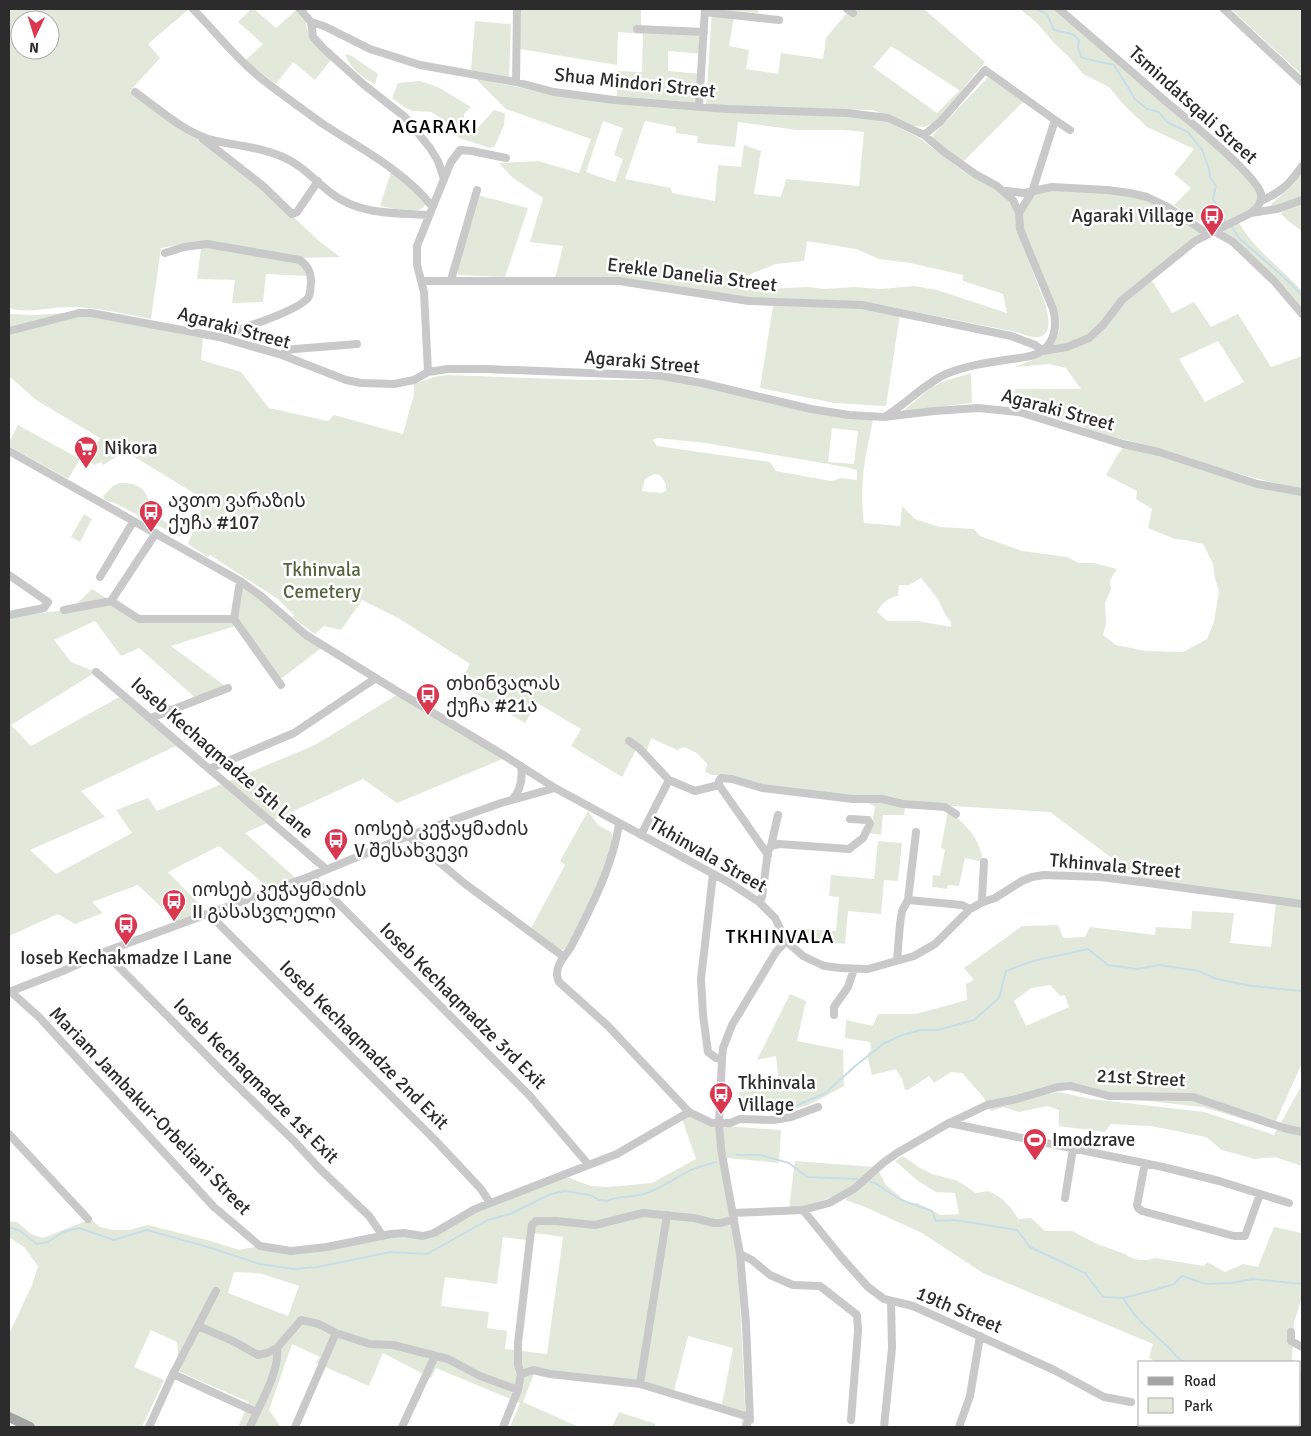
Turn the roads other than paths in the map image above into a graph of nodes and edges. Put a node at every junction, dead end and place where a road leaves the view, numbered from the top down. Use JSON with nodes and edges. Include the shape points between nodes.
{"nodes":[{"id":1,"x":193,"y":9,"type":"edge"},
{"id":2,"x":300,"y":9,"type":"edge"},
{"id":3,"x":517,"y":9,"type":"edge"},
{"id":4,"x":1060,"y":9,"type":"edge"},
{"id":5,"x":1224,"y":9,"type":"edge"},
{"id":6,"x":705,"y":11,"type":"edge"},
{"id":7,"x":779,"y":20,"type":"dead end"},
{"id":8,"x":311,"y":22,"type":"junction"},
{"id":9,"x":637,"y":29,"type":"dead end"},
{"id":10,"x":704,"y":32,"type":"junction"},
{"id":11,"x":516,"y":82,"type":"junction"},
{"id":12,"x":1302,"y":82,"type":"edge"},
{"id":13,"x":135,"y":92,"type":"dead end"},
{"id":14,"x":699,"y":106,"type":"junction"},
{"id":15,"x":1055,"y":120,"type":"junction"},
{"id":16,"x":1070,"y":130,"type":"dead end"},
{"id":17,"x":197,"y":134,"type":"junction"},
{"id":18,"x":924,"y":135,"type":"junction"},
{"id":19,"x":506,"y":158,"type":"dead end"},
{"id":20,"x":1302,"y":166,"type":"edge"},
{"id":21,"x":444,"y":178,"type":"junction"},
{"id":22,"x":318,"y":182,"type":"junction"},
{"id":23,"x":477,"y":190,"type":"dead end"},
{"id":24,"x":1004,"y":191,"type":"junction"},
{"id":25,"x":1032,"y":192,"type":"junction"},
{"id":26,"x":1302,"y":200,"type":"edge"},
{"id":27,"x":1261,"y":202,"type":"junction"},
{"id":28,"x":432,"y":206,"type":"junction"},
{"id":29,"x":1019,"y":213,"type":"junction"},
{"id":30,"x":1251,"y":213,"type":"junction"},
{"id":31,"x":429,"y":215,"type":"junction"},
{"id":32,"x":1214,"y":232,"type":"junction"},
{"id":33,"x":165,"y":253,"type":"dead end"},
{"id":34,"x":451,"y":280,"type":"junction"},
{"id":35,"x":422,"y":281,"type":"junction"},
{"id":36,"x":1302,"y":314,"type":"edge"},
{"id":37,"x":9,"y":331,"type":"edge"},
{"id":38,"x":219,"y":337,"type":"junction"},
{"id":39,"x":357,"y":344,"type":"dead end"},
{"id":40,"x":1042,"y":350,"type":"junction"},
{"id":41,"x":282,"y":355,"type":"junction"},
{"id":42,"x":428,"y":372,"type":"junction"},
{"id":43,"x":884,"y":417,"type":"junction"},
{"id":44,"x":9,"y":451,"type":"edge"},
{"id":45,"x":1302,"y":492,"type":"edge"},
{"id":46,"x":133,"y":522,"type":"junction"},
{"id":47,"x":156,"y":533,"type":"junction"},
{"id":48,"x":9,"y":575,"type":"edge"},
{"id":49,"x":100,"y":577,"type":"dead end"},
{"id":50,"x":240,"y":581,"type":"junction"},
{"id":51,"x":111,"y":601,"type":"junction"},
{"id":52,"x":64,"y":610,"type":"dead end"},
{"id":53,"x":9,"y":615,"type":"edge"},
{"id":54,"x":234,"y":619,"type":"junction"},
{"id":55,"x":96,"y":672,"type":"dead end"},
{"id":56,"x":376,"y":678,"type":"junction"},
{"id":57,"x":281,"y":686,"type":"dead end"},
{"id":58,"x":228,"y":688,"type":"dead end"},
{"id":59,"x":151,"y":718,"type":"junction"},
{"id":60,"x":629,"y":741,"type":"dead end"},
{"id":61,"x":521,"y":766,"type":"junction"},
{"id":62,"x":209,"y":769,"type":"junction"},
{"id":63,"x":669,"y":780,"type":"junction"},
{"id":64,"x":719,"y":785,"type":"junction"},
{"id":65,"x":555,"y":788,"type":"junction"},
{"id":66,"x":512,"y":800,"type":"junction"},
{"id":67,"x":956,"y":814,"type":"dead end"},
{"id":68,"x":778,"y":815,"type":"dead end"},
{"id":69,"x":850,"y":819,"type":"dead end"},
{"id":70,"x":619,"y":824,"type":"junction"},
{"id":71,"x":916,"y":832,"type":"dead end"},
{"id":72,"x":642,"y":835,"type":"junction"},
{"id":73,"x":408,"y":836,"type":"junction"},
{"id":74,"x":771,"y":846,"type":"junction"},
{"id":75,"x":768,"y":855,"type":"junction"},
{"id":76,"x":984,"y":862,"type":"dead end"},
{"id":77,"x":326,"y":869,"type":"junction"},
{"id":78,"x":713,"y":874,"type":"junction"},
{"id":79,"x":311,"y":876,"type":"junction"},
{"id":80,"x":908,"y":900,"type":"junction"},
{"id":81,"x":759,"y":902,"type":"junction"},
{"id":82,"x":983,"y":902,"type":"junction"},
{"id":83,"x":1302,"y":904,"type":"edge"},
{"id":84,"x":970,"y":909,"type":"junction"},
{"id":85,"x":209,"y":914,"type":"junction"},
{"id":86,"x":786,"y":941,"type":"junction"},
{"id":87,"x":104,"y":952,"type":"junction"},
{"id":88,"x":564,"y":957,"type":"junction"},
{"id":89,"x":897,"y":960,"type":"junction"},
{"id":90,"x":854,"y":969,"type":"junction"},
{"id":91,"x":9,"y":991,"type":"edge"},
{"id":92,"x":834,"y":1015,"type":"dead end"},
{"id":93,"x":722,"y":1058,"type":"junction"},
{"id":94,"x":818,"y":1107,"type":"dead end"},
{"id":95,"x":688,"y":1112,"type":"junction"},
{"id":96,"x":718,"y":1123,"type":"junction"},
{"id":97,"x":949,"y":1123,"type":"junction"},
{"id":98,"x":1302,"y":1132,"type":"edge"},
{"id":99,"x":9,"y":1134,"type":"edge"},
{"id":100,"x":1073,"y":1149,"type":"junction"},
{"id":101,"x":1145,"y":1163,"type":"junction"},
{"id":102,"x":588,"y":1164,"type":"junction"},
{"id":103,"x":1260,"y":1194,"type":"junction"},
{"id":104,"x":1064,"y":1198,"type":"dead end"},
{"id":105,"x":490,"y":1203,"type":"junction"},
{"id":106,"x":1289,"y":1203,"type":"dead end"},
{"id":107,"x":804,"y":1210,"type":"junction"},
{"id":108,"x":667,"y":1216,"type":"junction"},
{"id":109,"x":733,"y":1216,"type":"junction"},
{"id":110,"x":88,"y":1219,"type":"dead end"},
{"id":111,"x":383,"y":1236,"type":"junction"},
{"id":112,"x":740,"y":1254,"type":"junction"},
{"id":113,"x":216,"y":1291,"type":"dead end"},
{"id":114,"x":891,"y":1301,"type":"junction"},
{"id":115,"x":198,"y":1326,"type":"junction"},
{"id":116,"x":1291,"y":1332,"type":"dead end"},
{"id":117,"x":336,"y":1333,"type":"junction"},
{"id":118,"x":980,"y":1336,"type":"junction"},
{"id":119,"x":1302,"y":1347,"type":"edge"},
{"id":120,"x":277,"y":1348,"type":"junction"},
{"id":121,"x":435,"y":1356,"type":"junction"},
{"id":122,"x":174,"y":1374,"type":"junction"},
{"id":123,"x":521,"y":1374,"type":"junction"},
{"id":124,"x":640,"y":1384,"type":"junction"},
{"id":125,"x":518,"y":1390,"type":"junction"},
{"id":126,"x":1131,"y":1402,"type":"dead end"},
{"id":127,"x":256,"y":1412,"type":"junction"},
{"id":128,"x":9,"y":1417,"type":"edge"},
{"id":129,"x":749,"y":1417,"type":"junction"},
{"id":130,"x":851,"y":1420,"type":"dead end"},
{"id":131,"x":30,"y":1427,"type":"edge"},
{"id":132,"x":149,"y":1427,"type":"edge"},
{"id":133,"x":250,"y":1427,"type":"edge"},
{"id":134,"x":295,"y":1427,"type":"edge"},
{"id":135,"x":402,"y":1427,"type":"edge"},
{"id":136,"x":503,"y":1427,"type":"edge"},
{"id":137,"x":746,"y":1427,"type":"edge"},
{"id":138,"x":750,"y":1427,"type":"edge"},
{"id":139,"x":884,"y":1427,"type":"edge"},
{"id":140,"x":959,"y":1427,"type":"edge"}],
"edges":[{"from":1,"to":28,"type":"street","via":[[261,79],[394,170],[419,190]]},
{"from":2,"to":8,"type":"street"},
{"from":3,"to":11,"type":"street"},
{"from":4,"to":27,"type":"street","name":"Tsmindatsqali Street","via":[[1234,161],[1261,193]]},
{"from":5,"to":12,"type":"street"},
{"from":6,"to":7,"type":"street"},
{"from":6,"to":10,"type":"street"},
{"from":8,"to":11,"type":"street","name":"Shua Mindori Street","via":[[370,49],[420,65]]},
{"from":8,"to":21,"type":"street","via":[[313,36],[323,48],[405,117],[430,148]]},
{"from":9,"to":10,"type":"street"},
{"from":10,"to":14,"type":"street"},
{"from":11,"to":14,"type":"street","name":"Shua Mindori Street","via":[[554,92],[614,100]]},
{"from":13,"to":17,"type":"street"},
{"from":14,"to":18,"type":"street","name":"Shua Mindori Street","via":[[873,115],[888,118]]},
{"from":15,"to":16,"type":"street"},
{"from":15,"to":18,"type":"street","via":[[985,70],[940,122]]},
{"from":15,"to":25,"type":"street"},
{"from":17,"to":22,"type":"street","via":[[280,156],[294,162]]},
{"from":17,"to":22,"type":"street","via":[[262,185],[292,214],[297,212]]},
{"from":18,"to":24,"type":"street","name":"Shua Mindori Street","via":[[975,174]]},
{"from":19,"to":21,"type":"street","via":[[460,150]]},
{"from":20,"to":27,"type":"street","via":[[1279,193]]},
{"from":21,"to":28,"type":"street"},
{"from":22,"to":31,"type":"street","via":[[348,203],[374,212]]},
{"from":23,"to":34,"type":"street"},
{"from":24,"to":25,"type":"street"},
{"from":24,"to":29,"type":"street","name":"Shua Mindori Street","via":[[1014,200]]},
{"from":25,"to":29,"type":"street"},
{"from":25,"to":32,"type":"street","via":[[1052,187],[1130,193],[1147,197],[1202,230]]},
{"from":26,"to":30,"type":"street","via":[[1277,209]]},
{"from":27,"to":30,"type":"street"},
{"from":28,"to":31,"type":"street"},
{"from":29,"to":40,"type":"street","name":"Shua Mindori Street","via":[[1020,228],[1056,317],[1056,329]]},
{"from":30,"to":32,"type":"street"},
{"from":31,"to":35,"type":"street","via":[[416,255]]},
{"from":32,"to":36,"type":"street","via":[[1233,242],[1274,281]]},
{"from":32,"to":40,"type":"street","via":[[1195,241],[1150,277],[1116,307],[1089,338],[1067,347]]},
{"from":33,"to":38,"type":"street","via":[[207,244],[300,260],[308,266],[310,293],[300,304]]},
{"from":34,"to":35,"type":"street","name":"Erekle Danelia Street"},
{"from":34,"to":40,"type":"street","name":"Erekle Danelia Street","via":[[619,281],[749,301],[862,305],[1011,336]]},
{"from":35,"to":42,"type":"street"},
{"from":37,"to":38,"type":"street","name":"Agaraki Street","via":[[79,313],[91,313]]},
{"from":38,"to":41,"type":"street","name":"Agaraki Street"},
{"from":39,"to":41,"type":"street","via":[[288,350]]},
{"from":40,"to":43,"type":"street","via":[[1030,356],[961,368],[942,376]]},
{"from":41,"to":42,"type":"street","name":"Agaraki Street","via":[[361,383],[394,384],[414,380]]},
{"from":42,"to":43,"type":"street","name":"Agaraki Street","via":[[486,369],[662,376],[811,409]]},
{"from":43,"to":45,"type":"street","name":"Agaraki Street","via":[[978,408],[1019,412],[1257,484]]},
{"from":44,"to":46,"type":"street","name":"Tkhinvala Street"},
{"from":46,"to":47,"type":"street","name":"Tkhinvala Street"},
{"from":46,"to":49,"type":"street"},
{"from":47,"to":50,"type":"street","name":"Tkhinvala Street"},
{"from":47,"to":51,"type":"street"},
{"from":48,"to":53,"type":"street","via":[[48,602],[44,608]]},
{"from":50,"to":54,"type":"street"},
{"from":50,"to":56,"type":"street","name":"Tkhinvala Street","via":[[306,635]]},
{"from":51,"to":52,"type":"street"},
{"from":51,"to":54,"type":"street","via":[[139,619]]},
{"from":54,"to":57,"type":"street"},
{"from":55,"to":59,"type":"street","name":"Ioseb Kechaqmadze 5th Lane"},
{"from":56,"to":61,"type":"street","name":"Tkhinvala Street"},
{"from":56,"to":62,"type":"street","via":[[294,733]]},
{"from":58,"to":59,"type":"street"},
{"from":59,"to":62,"type":"street","name":"Ioseb Kechaqmadze 5th Lane"},
{"from":60,"to":63,"type":"street"},
{"from":61,"to":65,"type":"street","name":"Tkhinvala Street"},
{"from":61,"to":66,"type":"street","via":[[522,782]]},
{"from":62,"to":77,"type":"street","name":"Ioseb Kechaqmadze 5th Lane"},
{"from":63,"to":64,"type":"street","via":[[695,791]]},
{"from":63,"to":72,"type":"street"},
{"from":64,"to":67,"type":"street","via":[[721,778],[732,778],[762,788],[945,807]]},
{"from":64,"to":75,"type":"street"},
{"from":65,"to":66,"type":"street"},
{"from":65,"to":70,"type":"street","name":"Tkhinvala Street"},
{"from":66,"to":73,"type":"street"},
{"from":68,"to":74,"type":"street"},
{"from":69,"to":74,"type":"street","via":[[868,820],[870,824],[863,838],[849,849]]},
{"from":70,"to":72,"type":"street","name":"Tkhinvala Street"},
{"from":70,"to":88,"type":"street","via":[[616,847]]},
{"from":71,"to":80,"type":"street"},
{"from":72,"to":78,"type":"street","name":"Tkhinvala Street"},
{"from":73,"to":77,"type":"street"},
{"from":73,"to":88,"type":"street","via":[[464,883]]},
{"from":74,"to":75,"type":"street"},
{"from":75,"to":81,"type":"street"},
{"from":76,"to":82,"type":"street"},
{"from":77,"to":79,"type":"street"},
{"from":78,"to":81,"type":"street","name":"Tkhinvala Street"},
{"from":78,"to":93,"type":"street","via":[[702,962],[702,998],[708,1052]]},
{"from":79,"to":85,"type":"street"},
{"from":79,"to":102,"type":"street","name":"Ioseb Kechaqmadze 3rd Exit","via":[[530,1096]]},
{"from":80,"to":84,"type":"street","via":[[962,905]]},
{"from":80,"to":89,"type":"street","via":[[902,911]]},
{"from":81,"to":86,"type":"street","name":"Tkhinvala Street","via":[[775,918]]},
{"from":82,"to":83,"type":"street","name":"Tkhinvala Street","via":[[1022,881],[1044,875],[1100,877]]},
{"from":82,"to":84,"type":"street","name":"Tkhinvala Street"},
{"from":84,"to":89,"type":"street","name":"Tkhinvala Street","via":[[926,951]]},
{"from":85,"to":87,"type":"street"},
{"from":85,"to":105,"type":"street","name":"Ioseb Kechaqmadze 2nd Exit","via":[[436,1140]]},
{"from":86,"to":90,"type":"street","name":"Tkhinvala Street","via":[[813,962]]},
{"from":86,"to":93,"type":"street","via":[[732,1025]]},
{"from":87,"to":91,"type":"street"},
{"from":87,"to":111,"type":"street","name":"Ioseb Kechaqmadze 1st Exit","via":[[369,1216]]},
{"from":88,"to":95,"type":"street","via":[[556,974],[560,982],[608,1026]]},
{"from":89,"to":90,"type":"street","name":"Tkhinvala Street","via":[[868,969]]},
{"from":90,"to":92,"type":"street","via":[[848,987],[834,1007]]},
{"from":91,"to":111,"type":"street","name":"Mariam Jambakur-Orbeliani Street","via":[[52,1031],[214,1207],[260,1246],[290,1251]]},
{"from":93,"to":96,"type":"street"},
{"from":94,"to":96,"type":"street","via":[[774,1120],[740,1119]]},
{"from":95,"to":96,"type":"street"},
{"from":95,"to":102,"type":"street","name":"Mariam Jambakur-Orbeliani Street","via":[[617,1154]]},
{"from":96,"to":109,"type":"street"},
{"from":97,"to":98,"type":"street","name":"21st Street","via":[[987,1105],[1058,1086],[1071,1086],[1109,1096],[1193,1097]]},
{"from":97,"to":100,"type":"street"},
{"from":97,"to":107,"type":"street","name":"21st Street","via":[[890,1158],[845,1196]]},
{"from":99,"to":110,"type":"street"},
{"from":100,"to":101,"type":"street"},
{"from":100,"to":104,"type":"street"},
{"from":101,"to":103,"type":"street"},
{"from":101,"to":103,"type":"street","via":[[1138,1208],[1234,1236],[1245,1236]]},
{"from":102,"to":105,"type":"street","name":"Mariam Jambakur-Orbeliani Street"},
{"from":103,"to":106,"type":"street"},
{"from":105,"to":111,"type":"street","name":"Mariam Jambakur-Orbeliani Street","via":[[422,1236],[404,1233]]},
{"from":107,"to":109,"type":"street","name":"21st Street"},
{"from":107,"to":114,"type":"street","name":"19th Street","via":[[868,1287]]},
{"from":108,"to":109,"type":"street","name":"21st Street","via":[[721,1223]]},
{"from":108,"to":123,"type":"street","name":"21st Street","via":[[642,1213],[595,1226],[536,1221],[532,1226],[518,1343]]},
{"from":108,"to":124,"type":"street"},
{"from":109,"to":112,"type":"street"},
{"from":112,"to":129,"type":"street"},
{"from":112,"to":130,"type":"street","via":[[770,1275],[793,1285],[820,1286],[857,1315]]},
{"from":113,"to":115,"type":"street"},
{"from":114,"to":118,"type":"street","name":"19th Street","via":[[913,1306]]},
{"from":114,"to":139,"type":"street","via":[[892,1348]]},
{"from":115,"to":120,"type":"street","via":[[258,1354]]},
{"from":115,"to":122,"type":"street"},
{"from":116,"to":119,"type":"street","via":[[1291,1342]]},
{"from":117,"to":120,"type":"street","via":[[319,1324],[301,1320]]},
{"from":117,"to":121,"type":"street","via":[[370,1344],[392,1345]]},
{"from":117,"to":134,"type":"street"},
{"from":118,"to":126,"type":"street","name":"19th Street","via":[[1104,1396]]},
{"from":118,"to":140,"type":"street","via":[[970,1396]]},
{"from":120,"to":127,"type":"street","via":[[278,1357],[272,1377]]},
{"from":121,"to":125,"type":"street"},
{"from":121,"to":135,"type":"street"},
{"from":122,"to":127,"type":"street"},
{"from":122,"to":132,"type":"street"},
{"from":123,"to":124,"type":"street","via":[[533,1370]]},
{"from":123,"to":125,"type":"street"},
{"from":124,"to":129,"type":"street"},
{"from":125,"to":136,"type":"street"},
{"from":127,"to":133,"type":"street"},
{"from":128,"to":131,"type":"main road"},
{"from":129,"to":137,"type":"street"},
{"from":129,"to":138,"type":"street"}]}
